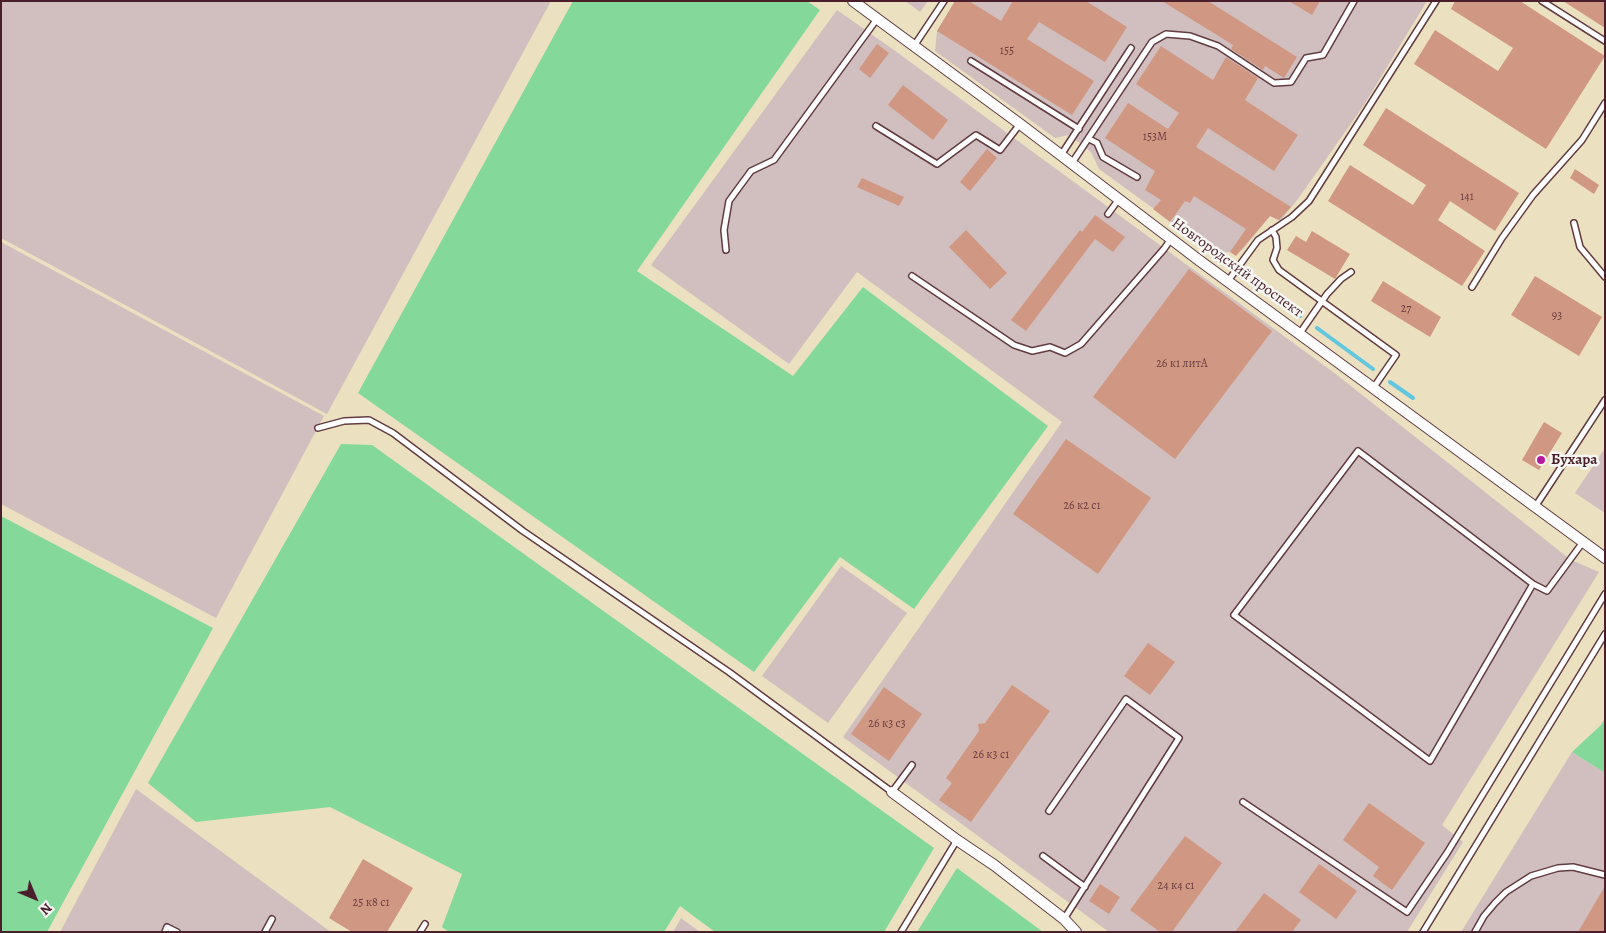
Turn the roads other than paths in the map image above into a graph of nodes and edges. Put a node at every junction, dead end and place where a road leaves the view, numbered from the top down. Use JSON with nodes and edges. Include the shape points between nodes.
{"nodes":[{"id":1,"x":853,"y":1,"type":"edge"},
{"id":2,"x":944,"y":1,"type":"edge"},
{"id":3,"x":1354,"y":1,"type":"edge"},
{"id":4,"x":1436,"y":1,"type":"edge"},
{"id":5,"x":1542,"y":1,"type":"edge"},
{"id":6,"x":877,"y":19,"type":"junction"},
{"id":7,"x":1605,"y":41,"type":"edge"},
{"id":8,"x":914,"y":46,"type":"junction"},
{"id":9,"x":1131,"y":48,"type":"dead end"},
{"id":10,"x":971,"y":61,"type":"dead end"},
{"id":11,"x":1605,"y":103,"type":"edge"},
{"id":12,"x":1020,"y":124,"type":"junction"},
{"id":13,"x":876,"y":126,"type":"dead end"},
{"id":14,"x":1079,"y":129,"type":"junction"},
{"id":15,"x":1089,"y":139,"type":"junction"},
{"id":16,"x":1061,"y":155,"type":"junction"},
{"id":17,"x":1072,"y":163,"type":"junction"},
{"id":18,"x":1137,"y":177,"type":"dead end"},
{"id":19,"x":1120,"y":199,"type":"junction"},
{"id":20,"x":1108,"y":214,"type":"dead end"},
{"id":21,"x":1574,"y":223,"type":"dead end"},
{"id":22,"x":1272,"y":230,"type":"junction"},
{"id":23,"x":1171,"y":238,"type":"junction"},
{"id":24,"x":726,"y":250,"type":"dead end"},
{"id":25,"x":1351,"y":272,"type":"dead end"},
{"id":26,"x":912,"y":276,"type":"dead end"},
{"id":27,"x":1605,"y":277,"type":"edge"},
{"id":28,"x":1228,"y":281,"type":"junction"},
{"id":29,"x":1472,"y":287,"type":"dead end"},
{"id":30,"x":1322,"y":302,"type":"junction"},
{"id":31,"x":1300,"y":333,"type":"junction"},
{"id":32,"x":1374,"y":387,"type":"junction"},
{"id":33,"x":1605,"y":400,"type":"edge"},
{"id":34,"x":318,"y":428,"type":"dead end"},
{"id":35,"x":1535,"y":508,"type":"junction"},
{"id":36,"x":1583,"y":542,"type":"junction"},
{"id":37,"x":1605,"y":558,"type":"edge"},
{"id":38,"x":1533,"y":584,"type":"junction"},
{"id":39,"x":1605,"y":594,"type":"edge"},
{"id":40,"x":1605,"y":634,"type":"edge"},
{"id":41,"x":912,"y":765,"type":"dead end"},
{"id":42,"x":892,"y":792,"type":"junction"},
{"id":43,"x":1243,"y":802,"type":"dead end"},
{"id":44,"x":1049,"y":812,"type":"dead end"},
{"id":45,"x":957,"y":840,"type":"junction"},
{"id":46,"x":1043,"y":856,"type":"dead end"},
{"id":47,"x":1605,"y":875,"type":"edge"},
{"id":48,"x":1085,"y":887,"type":"junction"},
{"id":49,"x":272,"y":919,"type":"dead end"},
{"id":50,"x":1064,"y":920,"type":"junction"},
{"id":51,"x":424,"y":924,"type":"dead end"},
{"id":52,"x":165,"y":932,"type":"edge"},
{"id":53,"x":177,"y":932,"type":"edge"},
{"id":54,"x":265,"y":932,"type":"edge"},
{"id":55,"x":420,"y":932,"type":"edge"},
{"id":56,"x":901,"y":932,"type":"edge"},
{"id":57,"x":1076,"y":932,"type":"edge"},
{"id":58,"x":1423,"y":932,"type":"edge"},
{"id":59,"x":1475,"y":932,"type":"edge"}],
"edges":[{"from":1,"to":6,"type":"street","name":"Новгородский проспект"},
{"from":2,"to":8,"type":"lane"},
{"from":3,"to":15,"type":"lane","via":[[1323,55],[1306,58],[1291,82],[1274,83],[1218,46],[1190,36],[1166,34],[1152,42]]},
{"from":4,"to":22,"type":"lane","via":[[1309,201]]},
{"from":5,"to":7,"type":"lane"},
{"from":6,"to":8,"type":"street","name":"Новгородский проспект"},
{"from":6,"to":24,"type":"lane","via":[[774,160],[751,171],[729,201],[724,230]]},
{"from":8,"to":12,"type":"street","name":"Новгородский проспект"},
{"from":9,"to":14,"type":"lane"},
{"from":10,"to":14,"type":"lane"},
{"from":11,"to":29,"type":"lane","via":[[1582,140],[1533,195]]},
{"from":12,"to":13,"type":"lane","via":[[1000,150],[976,135],[937,164]]},
{"from":12,"to":16,"type":"street","name":"Новгородский проспект"},
{"from":14,"to":16,"type":"lane"},
{"from":15,"to":17,"type":"lane"},
{"from":15,"to":18,"type":"lane","via":[[1097,143],[1103,157]]},
{"from":16,"to":17,"type":"street","name":"Новгородский проспект"},
{"from":17,"to":19,"type":"street","name":"Новгородский проспект"},
{"from":19,"to":20,"type":"lane"},
{"from":19,"to":23,"type":"street","name":"Новгородский проспект"},
{"from":21,"to":27,"type":"lane","via":[[1580,247]]},
{"from":22,"to":28,"type":"lane","via":[[1258,240]]},
{"from":22,"to":30,"type":"lane","via":[[1277,248],[1274,260],[1279,270]]},
{"from":23,"to":26,"type":"lane","via":[[1081,344],[1065,353],[1050,347],[1032,351],[1014,345]]},
{"from":23,"to":28,"type":"street","name":"Новгородский проспект"},
{"from":25,"to":30,"type":"lane"},
{"from":28,"to":31,"type":"street","name":"Новгородский проспект"},
{"from":30,"to":31,"type":"lane"},
{"from":30,"to":32,"type":"lane","via":[[1396,355]]},
{"from":31,"to":32,"type":"street","name":"Новгородский проспект"},
{"from":32,"to":35,"type":"street","name":"Новгородский проспект"},
{"from":33,"to":35,"type":"lane"},
{"from":34,"to":42,"type":"lane","via":[[344,421],[369,420],[393,433],[523,531],[729,672]]},
{"from":35,"to":36,"type":"street","name":"Новгородский проспект"},
{"from":36,"to":37,"type":"street","name":"Новгородский проспект"},
{"from":36,"to":38,"type":"lane","via":[[1547,591]]},
{"from":38,"to":38,"type":"lane","via":[[1358,451],[1234,614],[1430,761]]},
{"from":39,"to":43,"type":"lane","via":[[1447,853],[1407,912]]},
{"from":40,"to":58,"type":"lane"},
{"from":41,"to":42,"type":"lane"},
{"from":42,"to":45,"type":"street"},
{"from":44,"to":48,"type":"lane","via":[[1126,699],[1179,738]]},
{"from":45,"to":50,"type":"street"},
{"from":45,"to":56,"type":"lane"},
{"from":46,"to":48,"type":"lane"},
{"from":47,"to":59,"type":"lane","via":[[1573,867],[1532,876],[1506,892],[1484,916]]},
{"from":48,"to":50,"type":"lane"},
{"from":49,"to":54,"type":"lane"},
{"from":50,"to":57,"type":"street"},
{"from":51,"to":55,"type":"lane"},
{"from":52,"to":53,"type":"lane","via":[[167,927]]}]}
